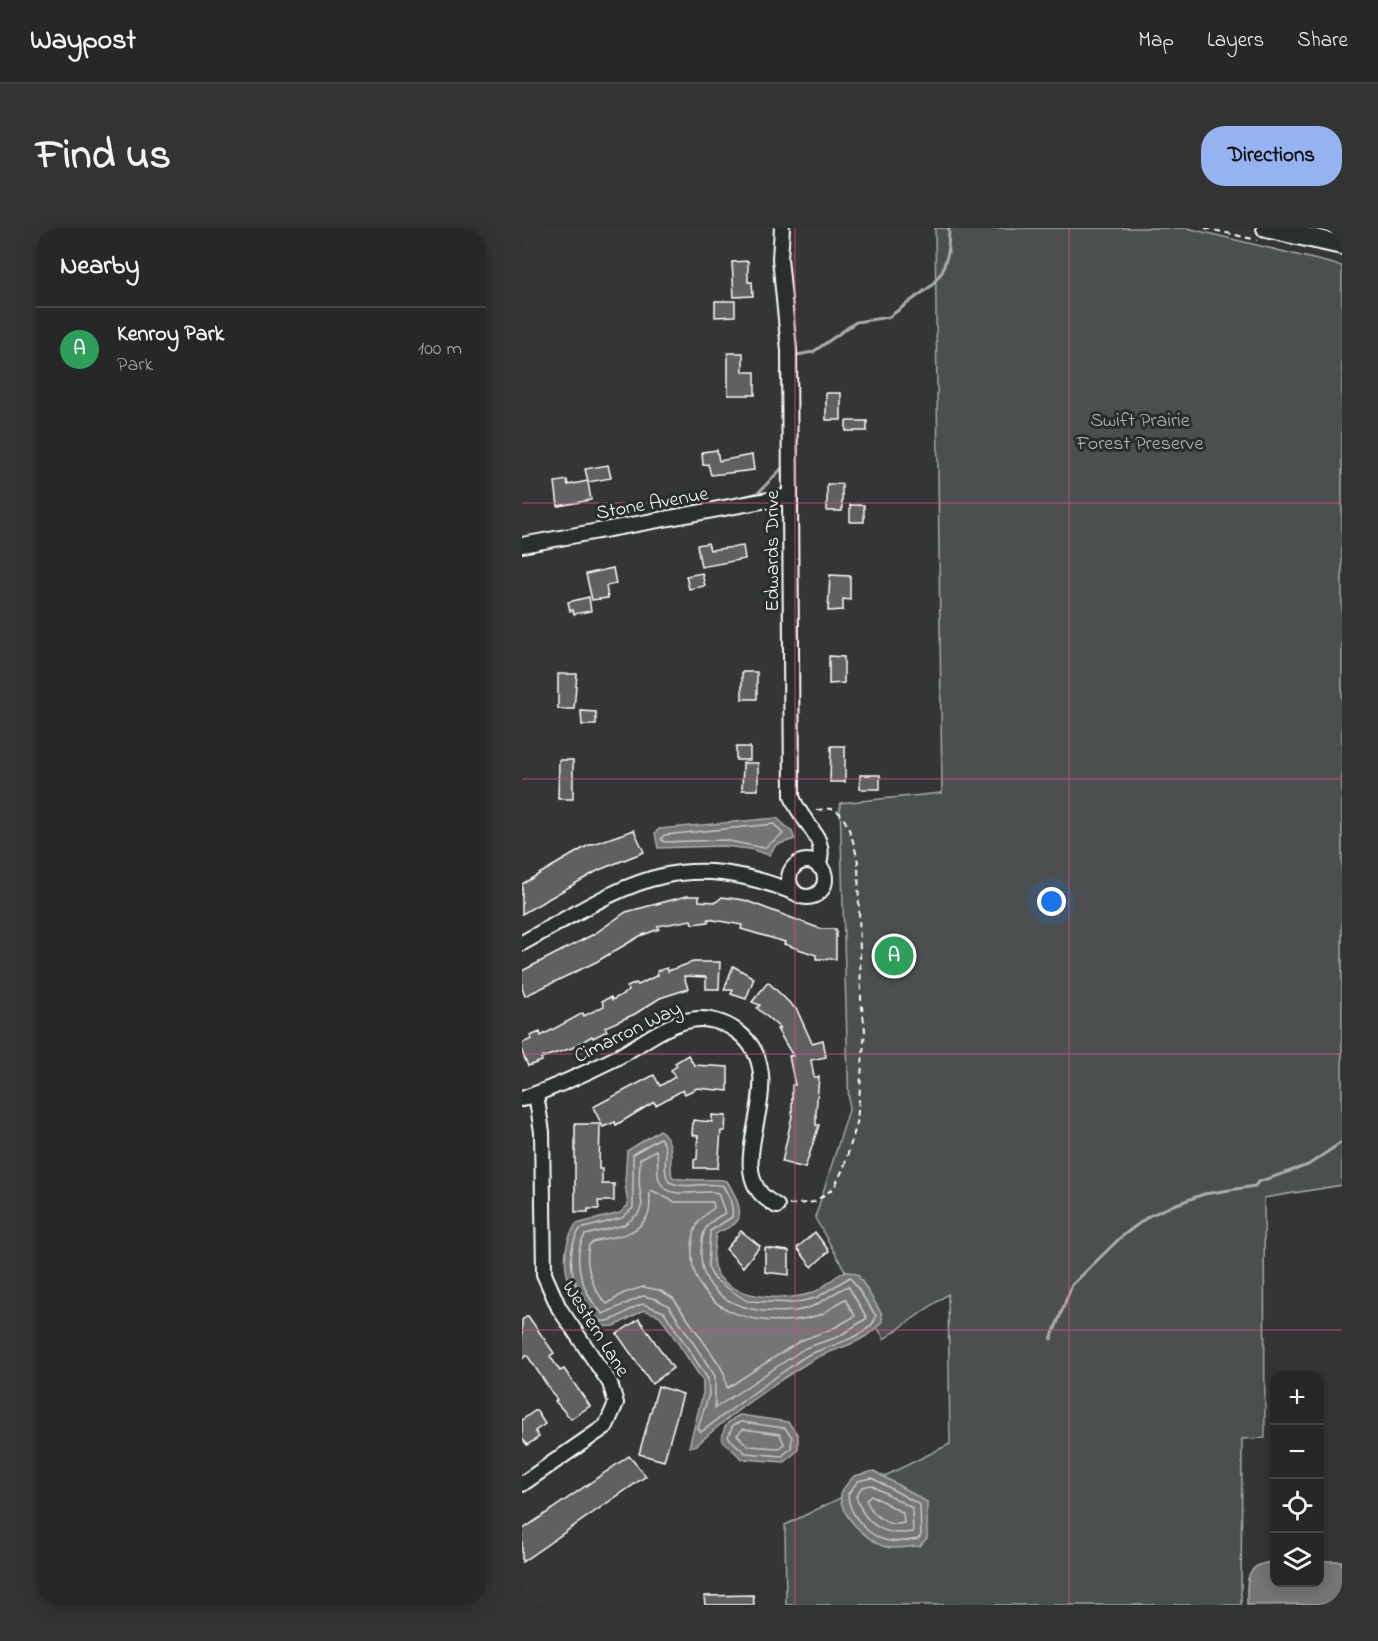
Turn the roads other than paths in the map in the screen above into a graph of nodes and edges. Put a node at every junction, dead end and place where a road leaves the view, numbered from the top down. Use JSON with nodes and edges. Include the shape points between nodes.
{"nodes":[{"id":1,"x":782,"y":228,"type":"edge"},
{"id":2,"x":1266,"y":228,"type":"edge"},
{"id":3,"x":1342,"y":245,"type":"edge"},
{"id":4,"x":790,"y":496,"type":"junction"},
{"id":5,"x":522,"y":545,"type":"edge"},
{"id":6,"x":818,"y":866,"type":"junction"},
{"id":7,"x":793,"y":892,"type":"junction"},
{"id":8,"x":522,"y":943,"type":"edge"},
{"id":9,"x":536,"y":1094,"type":"junction"},
{"id":10,"x":522,"y":1099,"type":"edge"},
{"id":11,"x":777,"y":1206,"type":"road end"},
{"id":12,"x":522,"y":1484,"type":"edge"}],
"edges":[{"from":1,"to":4,"type":"street","name":"Edwards Drive","via":[[780,258],[789,350]]},
{"from":2,"to":3,"type":"main road"},
{"from":4,"to":5,"type":"street","name":"Stone Avenue"},
{"from":4,"to":6,"type":"street","name":"Edwards Drive","via":[[792,796],[795,807],[818,838],[822,849]]},
{"from":6,"to":7,"type":"street","via":[[808,861],[795,866],[789,879]]},
{"from":6,"to":7,"type":"street","via":[[825,880],[819,893],[806,897]]},
{"from":7,"to":8,"type":"street","via":[[765,880],[727,872],[695,870],[654,876],[610,893]]},
{"from":9,"to":10,"type":"street","name":"Cimarron Way"},
{"from":9,"to":11,"type":"street","name":"Cimarron Way","via":[[615,1059],[685,1021],[712,1020],[731,1027],[747,1040],[760,1070],[752,1168],[761,1194]]},
{"from":9,"to":12,"type":"street","name":"Western Lane","via":[[542,1132],[544,1274],[559,1308],[610,1383],[616,1403],[606,1426]]}]}
